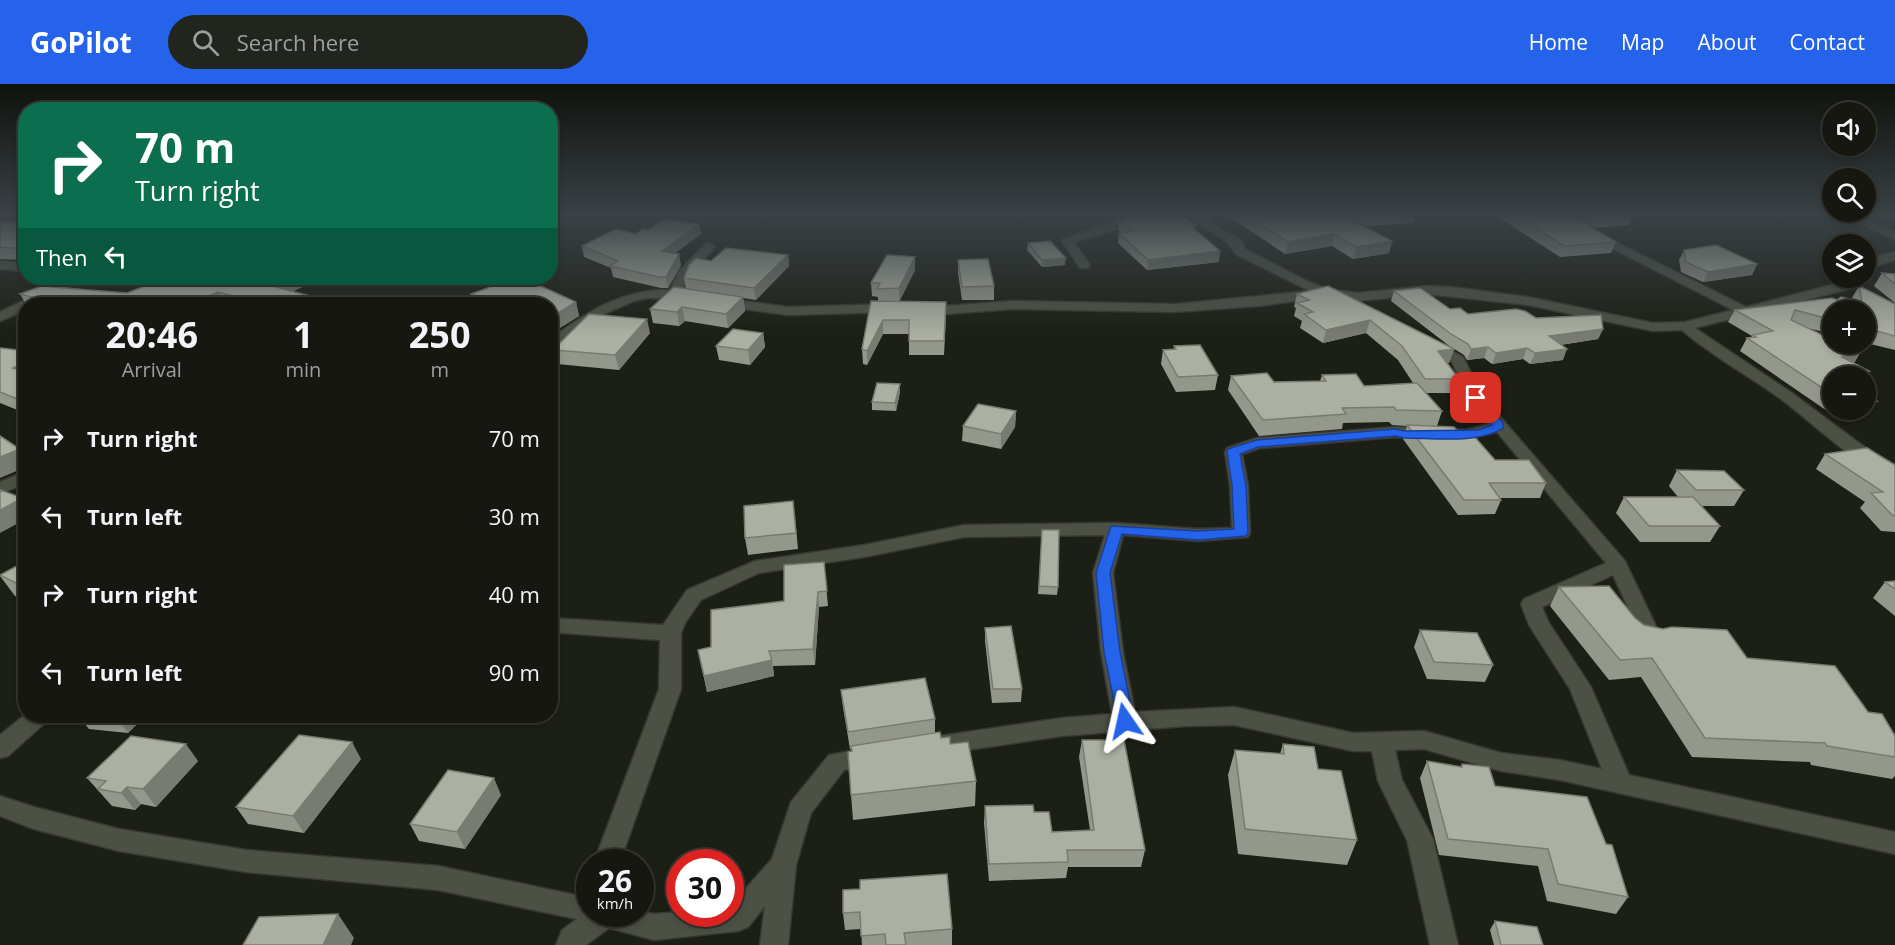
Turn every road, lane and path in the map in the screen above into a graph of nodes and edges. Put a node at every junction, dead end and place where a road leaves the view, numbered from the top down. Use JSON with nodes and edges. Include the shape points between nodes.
{"nodes":[{"id":1,"x":700,"y":255,"type":"edge"},
{"id":2,"x":1077,"y":255,"type":"edge"},
{"id":3,"x":1247,"y":255,"type":"edge"},
{"id":4,"x":1634,"y":255,"type":"edge"},
{"id":5,"x":1895,"y":256,"type":"edge"},
{"id":6,"x":1876,"y":260,"type":"edge"},
{"id":7,"x":0,"y":265,"type":"edge"},
{"id":8,"x":1084,"y":265,"type":"dead end"},
{"id":9,"x":18,"y":266,"type":"edge"},
{"id":10,"x":65,"y":285,"type":"edge"},
{"id":11,"x":1835,"y":288,"type":"edge"},
{"id":12,"x":1326,"y":293,"type":"junction"},
{"id":13,"x":676,"y":294,"type":"junction"},
{"id":14,"x":41,"y":297,"type":"edge"},
{"id":15,"x":1357,"y":297,"type":"junction"},
{"id":16,"x":18,"y":308,"type":"edge"},
{"id":17,"x":1743,"y":310,"type":"junction"},
{"id":18,"x":1379,"y":313,"type":"edge"},
{"id":19,"x":0,"y":317,"type":"edge"},
{"id":20,"x":1685,"y":326,"type":"junction"},
{"id":21,"x":1419,"y":336,"type":"edge"},
{"id":22,"x":558,"y":340,"type":"edge"},
{"id":23,"x":1499,"y":425,"type":"junction"},
{"id":24,"x":1895,"y":474,"type":"edge"},
{"id":25,"x":18,"y":480,"type":"edge"},
{"id":26,"x":0,"y":489,"type":"edge"},
{"id":27,"x":1116,"y":529,"type":"junction"},
{"id":28,"x":1618,"y":565,"type":"junction"},
{"id":29,"x":558,"y":626,"type":"edge"},
{"id":30,"x":671,"y":633,"type":"junction"},
{"id":31,"x":1652,"y":639,"type":"edge"},
{"id":32,"x":1125,"y":721,"type":"junction"},
{"id":33,"x":30,"y":723,"type":"edge"},
{"id":34,"x":1382,"y":741,"type":"junction"},
{"id":35,"x":0,"y":748,"type":"edge"},
{"id":36,"x":1620,"y":783,"type":"junction"},
{"id":37,"x":0,"y":806,"type":"edge"},
{"id":38,"x":1895,"y":843,"type":"edge"},
{"id":39,"x":612,"y":849,"type":"edge"},
{"id":40,"x":783,"y":865,"type":"junction"},
{"id":41,"x":576,"y":907,"type":"edge"},
{"id":42,"x":588,"y":927,"type":"edge"},
{"id":43,"x":654,"y":927,"type":"edge"},
{"id":44,"x":570,"y":945,"type":"edge"},
{"id":45,"x":774,"y":945,"type":"edge"},
{"id":46,"x":1444,"y":945,"type":"edge"}],
"edges":[{"from":1,"to":13,"type":"street","via":[[676,286]]},
{"from":2,"to":8,"type":"street"},
{"from":3,"to":12,"type":"street"},
{"from":4,"to":17,"type":"street"},
{"from":5,"to":6,"type":"street"},
{"from":7,"to":9,"type":"street"},
{"from":10,"to":14,"type":"street"},
{"from":11,"to":17,"type":"street"},
{"from":12,"to":13,"type":"street","via":[[1175,308],[1012,305],[945,310],[807,311]]},
{"from":12,"to":15,"type":"street"},
{"from":13,"to":22,"type":"street","via":[[643,294],[608,305]]},
{"from":15,"to":18,"type":"street"},
{"from":15,"to":20,"type":"street","via":[[1452,291],[1528,301],[1632,324]]},
{"from":16,"to":19,"type":"street"},
{"from":17,"to":20,"type":"street"},
{"from":20,"to":24,"type":"street"},
{"from":21,"to":23,"type":"street","via":[[1458,360],[1476,398]]},
{"from":23,"to":27,"type":"street","via":[[1478,434],[1396,432],[1257,443],[1233,452],[1241,533],[1198,535]]},
{"from":23,"to":28,"type":"street"},
{"from":25,"to":26,"type":"street"},
{"from":27,"to":30,"type":"street","via":[[964,531],[755,567],[694,595]]},
{"from":27,"to":32,"type":"street","via":[[1103,573]]},
{"from":28,"to":31,"type":"street"},
{"from":28,"to":36,"type":"street","via":[[1531,603],[1539,625],[1580,687]]},
{"from":29,"to":30,"type":"street"},
{"from":30,"to":39,"type":"street","via":[[670,689]]},
{"from":32,"to":34,"type":"street","via":[[1234,716],[1353,742]]},
{"from":32,"to":40,"type":"street","via":[[837,762],[800,809]]},
{"from":33,"to":35,"type":"street"},
{"from":34,"to":36,"type":"street","via":[[1424,740],[1501,762]]},
{"from":34,"to":46,"type":"street","via":[[1390,781],[1420,839]]},
{"from":36,"to":38,"type":"street"},
{"from":37,"to":41,"type":"street","via":[[119,840],[246,861],[438,878]]},
{"from":40,"to":43,"type":"street","via":[[738,918]]},
{"from":40,"to":45,"type":"street"},
{"from":42,"to":44,"type":"street"}]}
